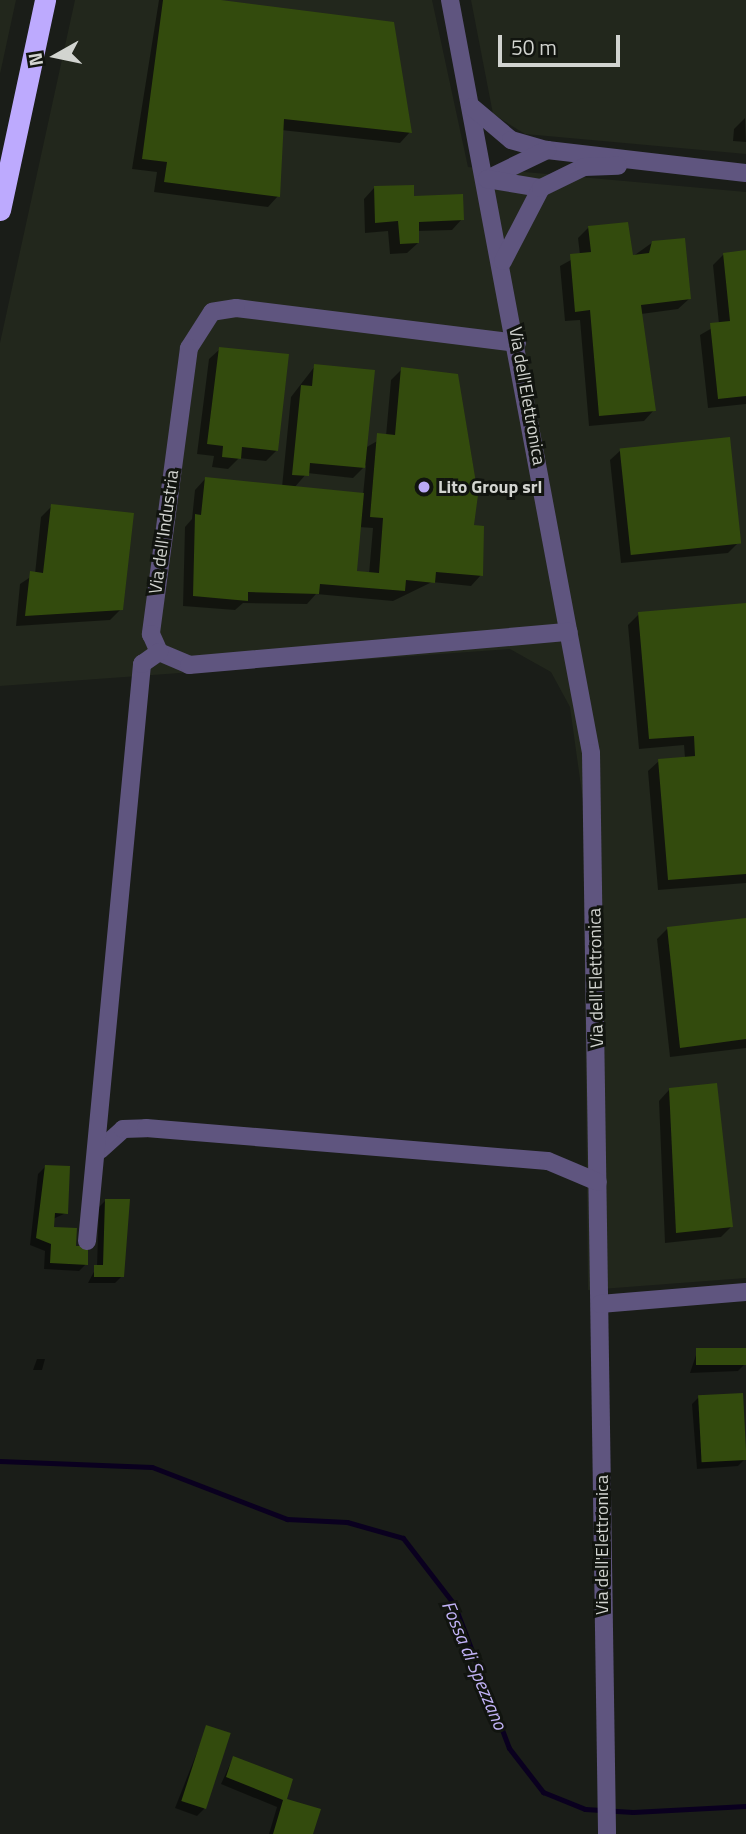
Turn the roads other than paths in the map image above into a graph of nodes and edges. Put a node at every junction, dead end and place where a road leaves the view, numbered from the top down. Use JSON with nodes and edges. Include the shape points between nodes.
{"nodes":[{"id":1,"x":45,"y":0,"type":"edge"},
{"id":2,"x":450,"y":0,"type":"edge"},
{"id":3,"x":472,"y":107,"type":"junction"},
{"id":4,"x":547,"y":150,"type":"junction"},
{"id":5,"x":635,"y":163,"type":"junction"},
{"id":6,"x":746,"y":173,"type":"edge"},
{"id":7,"x":487,"y":179,"type":"junction"},
{"id":8,"x":541,"y":188,"type":"junction"},
{"id":9,"x":0,"y":210,"type":"edge"},
{"id":10,"x":503,"y":261,"type":"junction"},
{"id":11,"x":517,"y":343,"type":"junction"},
{"id":12,"x":569,"y":632,"type":"junction"},
{"id":13,"x":159,"y":653,"type":"junction"},
{"id":14,"x":100,"y":1150,"type":"junction"},
{"id":15,"x":598,"y":1182,"type":"junction"},
{"id":16,"x":87,"y":1241,"type":"dead end"},
{"id":17,"x":746,"y":1292,"type":"edge"},
{"id":18,"x":600,"y":1304,"type":"junction"},
{"id":19,"x":607,"y":1834,"type":"edge"}],
"edges":[{"from":1,"to":9,"type":"highway"},
{"from":2,"to":3,"type":"street","name":"Via dell'Elettronica"},
{"from":3,"to":4,"type":"street","via":[[510,140]]},
{"from":3,"to":7,"type":"street","name":"Via dell'Elettronica"},
{"from":4,"to":5,"type":"street"},
{"from":4,"to":7,"type":"street"},
{"from":5,"to":6,"type":"street"},
{"from":5,"to":8,"type":"street","via":[[584,167]]},
{"from":7,"to":8,"type":"street"},
{"from":7,"to":10,"type":"street","name":"Via dell'Elettronica"},
{"from":8,"to":10,"type":"street"},
{"from":10,"to":11,"type":"street","name":"Via dell'Elettronica"},
{"from":11,"to":12,"type":"street","name":"Via dell'Elettronica"},
{"from":11,"to":13,"type":"street","name":"Via dell'Industria","via":[[236,308],[212,312],[189,348],[150,634]]},
{"from":12,"to":13,"type":"street","via":[[190,665]]},
{"from":12,"to":15,"type":"street","name":"Via dell'Elettronica","via":[[595,806]]},
{"from":13,"to":14,"type":"street","via":[[142,664]]},
{"from":14,"to":15,"type":"street","via":[[123,1129],[146,1128],[548,1161]]},
{"from":14,"to":16,"type":"street"},
{"from":15,"to":18,"type":"street","name":"Via dell'Elettronica"},
{"from":17,"to":18,"type":"street"},
{"from":18,"to":19,"type":"street","name":"Via dell'Elettronica"}]}
